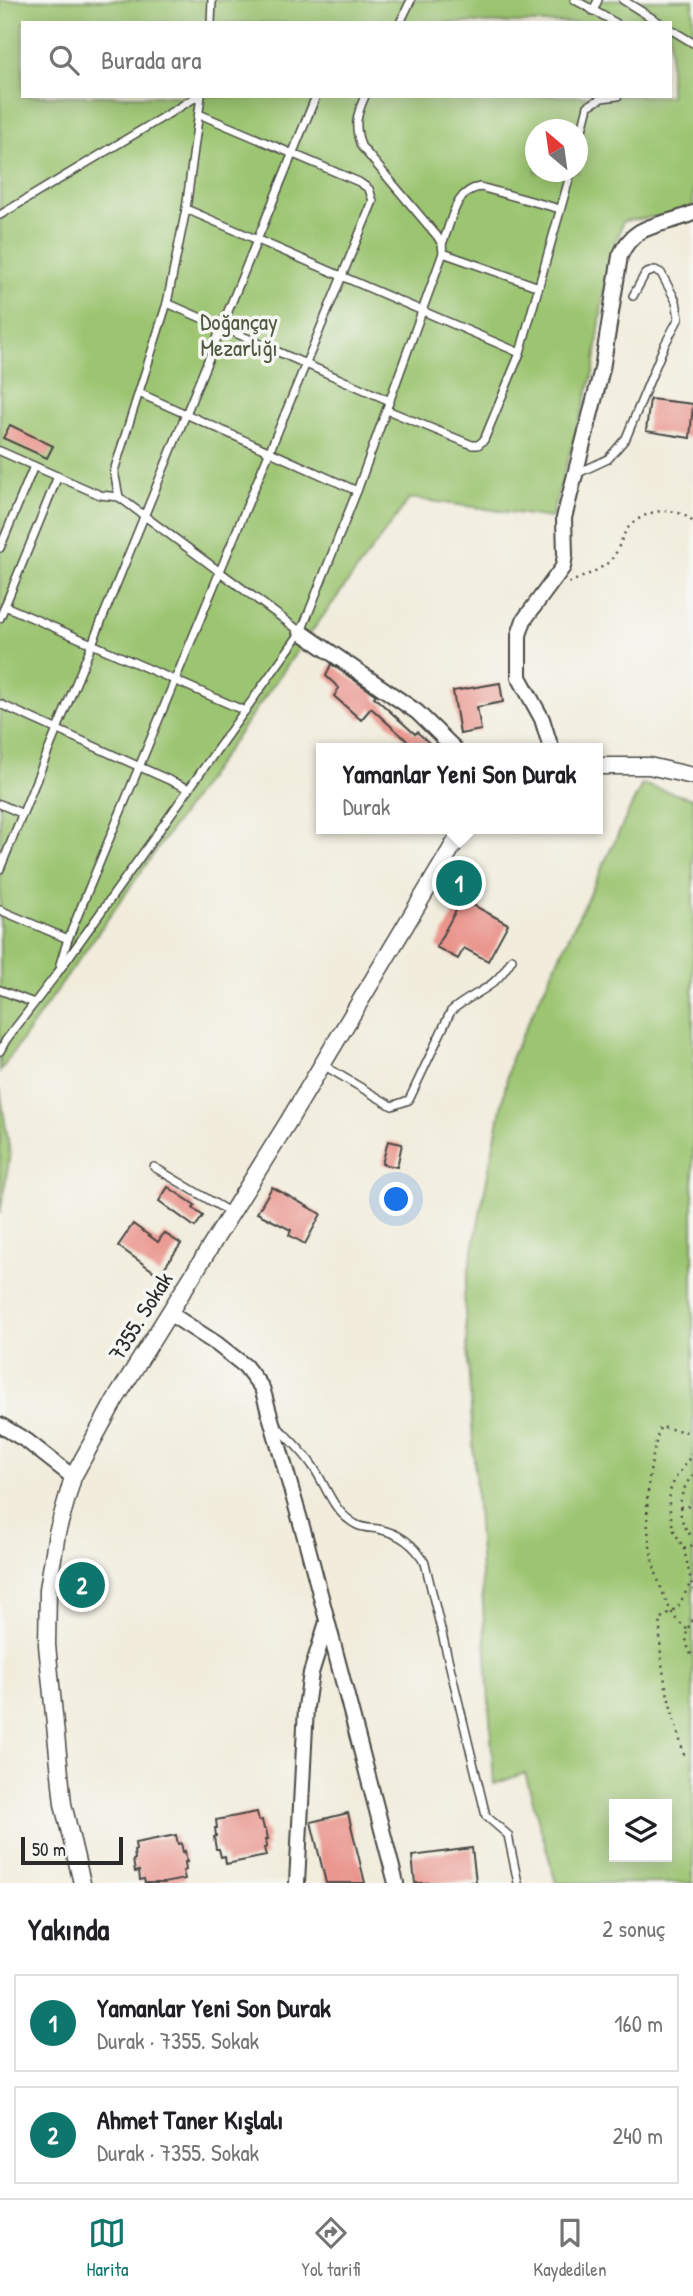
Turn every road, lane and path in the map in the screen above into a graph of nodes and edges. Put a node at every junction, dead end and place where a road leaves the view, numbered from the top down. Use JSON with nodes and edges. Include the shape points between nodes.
{"nodes":[{"id":1,"x":212,"y":0,"type":"edge"},
{"id":2,"x":411,"y":0,"type":"edge"},
{"id":3,"x":575,"y":0,"type":"edge"},
{"id":4,"x":598,"y":0,"type":"edge"},
{"id":5,"x":623,"y":0,"type":"edge"},
{"id":6,"x":593,"y":11,"type":"junction"},
{"id":7,"x":211,"y":21,"type":"edge"},
{"id":8,"x":401,"y":21,"type":"edge"},
{"id":9,"x":612,"y":21,"type":"edge"},
{"id":10,"x":657,"y":21,"type":"edge"},
{"id":11,"x":672,"y":30,"type":"edge"},
{"id":12,"x":693,"y":43,"type":"edge"},
{"id":13,"x":196,"y":98,"type":"edge"},
{"id":14,"x":199,"y":98,"type":"edge"},
{"id":15,"x":315,"y":98,"type":"edge"},
{"id":16,"x":364,"y":98,"type":"edge"},
{"id":17,"x":602,"y":98,"type":"edge"},
{"id":18,"x":198,"y":114,"type":"junction"},
{"id":19,"x":585,"y":119,"type":"edge"},
{"id":20,"x":293,"y":154,"type":"junction"},
{"id":21,"x":567,"y":182,"type":"edge"},
{"id":22,"x":186,"y":209,"type":"junction"},
{"id":23,"x":560,"y":209,"type":"junction"},
{"id":24,"x":693,"y":213,"type":"edge"},
{"id":25,"x":0,"y":215,"type":"edge"},
{"id":26,"x":258,"y":240,"type":"junction"},
{"id":27,"x":442,"y":248,"type":"junction"},
{"id":28,"x":341,"y":276,"type":"junction"},
{"id":29,"x":538,"y":287,"type":"junction"},
{"id":30,"x":633,"y":296,"type":"dead end"},
{"id":31,"x":167,"y":303,"type":"junction"},
{"id":32,"x":422,"y":311,"type":"junction"},
{"id":33,"x":222,"y":327,"type":"junction"},
{"id":34,"x":520,"y":353,"type":"junction"},
{"id":35,"x":305,"y":364,"type":"junction"},
{"id":36,"x":139,"y":393,"type":"junction"},
{"id":37,"x":390,"y":401,"type":"junction"},
{"id":38,"x":387,"y":410,"type":"junction"},
{"id":39,"x":186,"y":414,"type":"junction"},
{"id":40,"x":0,"y":451,"type":"edge"},
{"id":41,"x":270,"y":452,"type":"junction"},
{"id":42,"x":34,"y":466,"type":"junction"},
{"id":43,"x":576,"y":474,"type":"junction"},
{"id":44,"x":58,"y":476,"type":"junction"},
{"id":45,"x":358,"y":491,"type":"junction"},
{"id":46,"x":119,"y":497,"type":"junction"},
{"id":47,"x":144,"y":516,"type":"junction"},
{"id":48,"x":693,"y":522,"type":"edge"},
{"id":49,"x":0,"y":548,"type":"edge"},
{"id":50,"x":220,"y":573,"type":"junction"},
{"id":51,"x":543,"y":593,"type":"junction"},
{"id":52,"x":5,"y":606,"type":"junction"},
{"id":53,"x":0,"y":618,"type":"edge"},
{"id":54,"x":301,"y":632,"type":"junction"},
{"id":55,"x":92,"y":644,"type":"junction"},
{"id":56,"x":176,"y":680,"type":"junction"},
{"id":57,"x":0,"y":704,"type":"edge"},
{"id":58,"x":245,"y":711,"type":"junction"},
{"id":59,"x":57,"y":730,"type":"junction"},
{"id":60,"x":449,"y":743,"type":"edge"},
{"id":61,"x":549,"y":743,"type":"edge"},
{"id":62,"x":603,"y":766,"type":"edge"},
{"id":63,"x":140,"y":767,"type":"junction"},
{"id":64,"x":693,"y":776,"type":"edge"},
{"id":65,"x":189,"y":789,"type":"junction"},
{"id":66,"x":0,"y":804,"type":"edge"},
{"id":67,"x":23,"y":814,"type":"junction"},
{"id":68,"x":461,"y":834,"type":"edge"},
{"id":69,"x":0,"y":869,"type":"edge"},
{"id":70,"x":0,"y":910,"type":"edge"},
{"id":71,"x":68,"y":939,"type":"junction"},
{"id":72,"x":512,"y":959,"type":"dead end"},
{"id":73,"x":56,"y":975,"type":"junction"},
{"id":74,"x":0,"y":990,"type":"edge"},
{"id":75,"x":34,"y":1003,"type":"junction"},
{"id":76,"x":0,"y":1051,"type":"edge"},
{"id":77,"x":322,"y":1065,"type":"junction"},
{"id":78,"x":154,"y":1167,"type":"dead end"},
{"id":79,"x":232,"y":1213,"type":"junction"},
{"id":80,"x":169,"y":1313,"type":"junction"},
{"id":81,"x":273,"y":1422,"type":"junction"},
{"id":82,"x":0,"y":1425,"type":"edge"},
{"id":83,"x":693,"y":1433,"type":"edge"},
{"id":84,"x":693,"y":1453,"type":"edge"},
{"id":85,"x":693,"y":1475,"type":"edge"},
{"id":86,"x":73,"y":1477,"type":"junction"},
{"id":87,"x":693,"y":1506,"type":"edge"},
{"id":88,"x":680,"y":1507,"type":"junction"},
{"id":89,"x":693,"y":1538,"type":"edge"},
{"id":90,"x":693,"y":1545,"type":"edge"},
{"id":91,"x":684,"y":1549,"type":"junction"},
{"id":92,"x":691,"y":1582,"type":"edge"},
{"id":93,"x":693,"y":1590,"type":"edge"},
{"id":94,"x":670,"y":1612,"type":"junction"},
{"id":95,"x":693,"y":1620,"type":"edge"},
{"id":96,"x":327,"y":1622,"type":"junction"},
{"id":97,"x":687,"y":1629,"type":"junction"},
{"id":98,"x":693,"y":1658,"type":"edge"},
{"id":99,"x":684,"y":1755,"type":"dead end"},
{"id":100,"x":82,"y":1883,"type":"edge"},
{"id":101,"x":297,"y":1883,"type":"edge"},
{"id":102,"x":396,"y":1883,"type":"edge"},
{"id":103,"x":518,"y":1883,"type":"edge"}],
"edges":[{"from":1,"to":7,"type":"lane"},
{"from":2,"to":8,"type":"lane"},
{"from":3,"to":6,"type":"lane"},
{"from":4,"to":6,"type":"lane"},
{"from":5,"to":10,"type":"lane"},
{"from":6,"to":9,"type":"lane"},
{"from":11,"to":12,"type":"lane"},
{"from":13,"to":25,"type":"lane"},
{"from":14,"to":18,"type":"lane"},
{"from":15,"to":20,"type":"lane"},
{"from":16,"to":27,"type":"lane","via":[[355,129],[361,146]]},
{"from":17,"to":19,"type":"lane","via":[[588,106]]},
{"from":18,"to":20,"type":"lane"},
{"from":18,"to":22,"type":"lane"},
{"from":20,"to":26,"type":"lane"},
{"from":20,"to":28,"type":"lane","via":[[369,189],[373,201]]},
{"from":21,"to":23,"type":"lane"},
{"from":22,"to":26,"type":"lane"},
{"from":22,"to":31,"type":"lane"},
{"from":23,"to":27,"type":"lane","via":[[470,188],[457,203]]},
{"from":23,"to":29,"type":"lane"},
{"from":24,"to":43,"type":"street","via":[[650,226],[626,242]]},
{"from":26,"to":28,"type":"lane"},
{"from":26,"to":33,"type":"lane"},
{"from":27,"to":29,"type":"lane"},
{"from":27,"to":32,"type":"lane"},
{"from":28,"to":32,"type":"lane"},
{"from":28,"to":35,"type":"lane"},
{"from":29,"to":34,"type":"lane"},
{"from":30,"to":43,"type":"lane","via":[[645,274],[655,270],[676,301],[679,318],[626,438],[608,458]]},
{"from":31,"to":33,"type":"lane"},
{"from":31,"to":36,"type":"lane"},
{"from":32,"to":34,"type":"lane"},
{"from":32,"to":37,"type":"lane"},
{"from":33,"to":35,"type":"lane"},
{"from":33,"to":39,"type":"lane"},
{"from":34,"to":38,"type":"lane","via":[[478,445]]},
{"from":35,"to":37,"type":"lane"},
{"from":35,"to":41,"type":"lane"},
{"from":36,"to":39,"type":"lane"},
{"from":36,"to":46,"type":"lane","via":[[114,471]]},
{"from":37,"to":38,"type":"lane"},
{"from":38,"to":45,"type":"lane"},
{"from":39,"to":41,"type":"lane"},
{"from":39,"to":47,"type":"lane"},
{"from":40,"to":42,"type":"lane"},
{"from":41,"to":45,"type":"lane"},
{"from":41,"to":50,"type":"lane"},
{"from":42,"to":44,"type":"lane"},
{"from":42,"to":49,"type":"lane"},
{"from":43,"to":51,"type":"street","via":[[564,519],[563,567]]},
{"from":44,"to":46,"type":"lane","via":[[100,495]]},
{"from":44,"to":52,"type":"lane"},
{"from":45,"to":54,"type":"lane"},
{"from":46,"to":47,"type":"lane"},
{"from":47,"to":50,"type":"lane"},
{"from":47,"to":55,"type":"lane"},
{"from":48,"to":51,"type":"path","via":[[678,511],[656,511],[642,517],[628,528],[608,562]]},
{"from":50,"to":54,"type":"lane"},
{"from":50,"to":56,"type":"lane"},
{"from":51,"to":61,"type":"street","via":[[524,620],[518,662],[519,677]]},
{"from":52,"to":53,"type":"lane"},
{"from":52,"to":55,"type":"lane"},
{"from":54,"to":58,"type":"lane"},
{"from":54,"to":60,"type":"street","via":[[416,712]]},
{"from":55,"to":56,"type":"lane"},
{"from":55,"to":59,"type":"lane"},
{"from":56,"to":58,"type":"lane"},
{"from":56,"to":63,"type":"lane"},
{"from":57,"to":59,"type":"lane"},
{"from":58,"to":65,"type":"lane"},
{"from":59,"to":63,"type":"lane"},
{"from":59,"to":67,"type":"lane"},
{"from":62,"to":64,"type":"street","via":[[649,766]]},
{"from":63,"to":65,"type":"lane"},
{"from":63,"to":71,"type":"lane"},
{"from":65,"to":73,"type":"lane"},
{"from":66,"to":67,"type":"lane"},
{"from":67,"to":69,"type":"lane"},
{"from":68,"to":77,"type":"street","name":"7355. Sokak"},
{"from":70,"to":71,"type":"lane"},
{"from":71,"to":73,"type":"lane"},
{"from":72,"to":77,"type":"lane","via":[[491,986],[451,1012],[404,1103],[392,1106]]},
{"from":73,"to":75,"type":"lane"},
{"from":74,"to":75,"type":"lane"},
{"from":75,"to":76,"type":"lane"},
{"from":77,"to":79,"type":"street","name":"7355. Sokak"},
{"from":78,"to":79,"type":"lane"},
{"from":79,"to":80,"type":"street","name":"7355. Sokak"},
{"from":80,"to":81,"type":"street","via":[[245,1366],[262,1388]]},
{"from":80,"to":86,"type":"street","name":"7355. Sokak"},
{"from":81,"to":96,"type":"street"},
{"from":81,"to":103,"type":"lane","via":[[312,1464],[342,1515],[359,1527],[403,1539],[416,1548],[425,1563],[486,1816],[508,1835]]},
{"from":82,"to":86,"type":"street"},
{"from":83,"to":94,"type":"path","via":[[660,1427],[647,1490],[649,1547]]},
{"from":84,"to":91,"type":"path","via":[[670,1491],[670,1517]]},
{"from":85,"to":88,"type":"path","via":[[681,1494]]},
{"from":86,"to":100,"type":"street","name":"7355. Sokak","via":[[48,1589],[47,1645],[64,1804]]},
{"from":87,"to":88,"type":"path"},
{"from":88,"to":89,"type":"path","via":[[682,1522]]},
{"from":90,"to":91,"type":"path"},
{"from":91,"to":92,"type":"path"},
{"from":92,"to":93,"type":"path"},
{"from":92,"to":94,"type":"path","via":[[678,1607]]},
{"from":94,"to":97,"type":"path"},
{"from":94,"to":99,"type":"path","via":[[661,1618],[660,1648]]},
{"from":95,"to":97,"type":"path"},
{"from":96,"to":101,"type":"street","via":[[306,1707]]},
{"from":96,"to":102,"type":"street"},
{"from":97,"to":98,"type":"path"}]}
